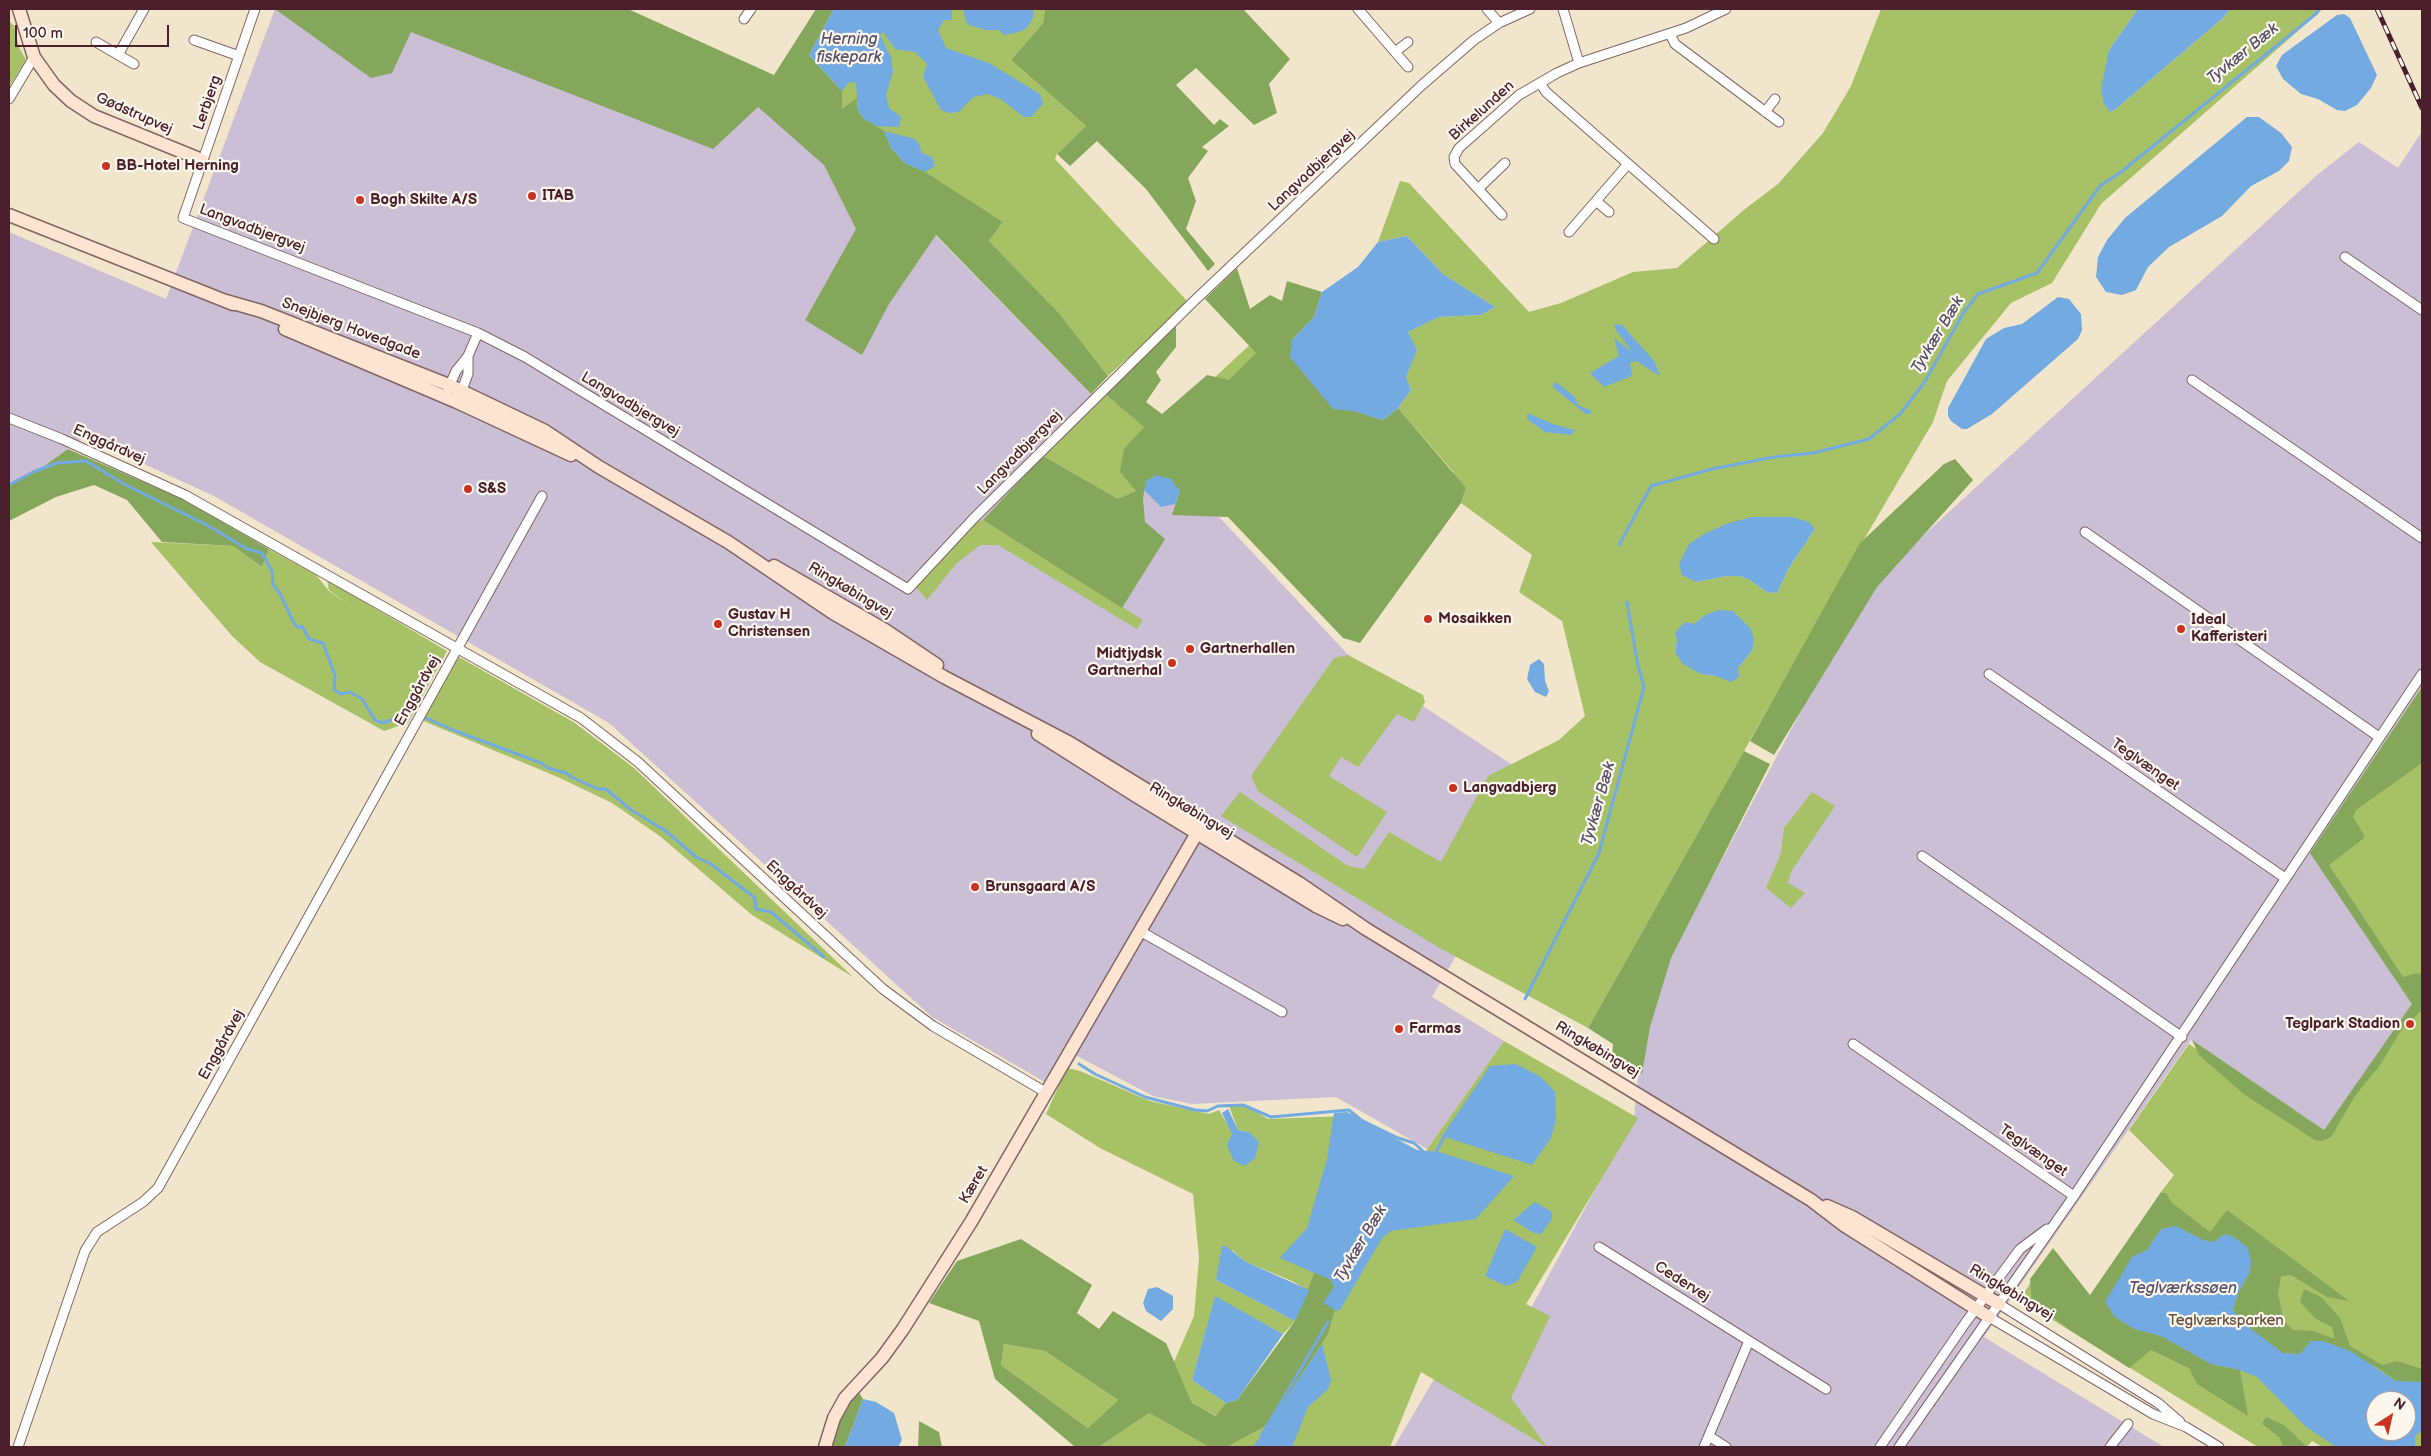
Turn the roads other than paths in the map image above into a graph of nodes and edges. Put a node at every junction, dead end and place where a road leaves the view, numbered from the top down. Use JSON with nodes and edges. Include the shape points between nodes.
{"nodes":[{"id":1,"x":18,"y":9,"type":"edge"},
{"id":2,"x":144,"y":9,"type":"edge"},
{"id":3,"x":255,"y":9,"type":"edge"},
{"id":4,"x":750,"y":9,"type":"edge"},
{"id":5,"x":1358,"y":9,"type":"edge"},
{"id":6,"x":1487,"y":9,"type":"edge"},
{"id":7,"x":1530,"y":9,"type":"edge"},
{"id":8,"x":1563,"y":9,"type":"edge"},
{"id":9,"x":1726,"y":9,"type":"edge"},
{"id":10,"x":744,"y":19,"type":"dead end"},
{"id":11,"x":1499,"y":23,"type":"junction"},
{"id":12,"x":1670,"y":34,"type":"junction"},
{"id":13,"x":194,"y":40,"type":"dead end"},
{"id":14,"x":96,"y":42,"type":"dead end"},
{"id":15,"x":1408,"y":42,"type":"dead end"},
{"id":16,"x":1395,"y":52,"type":"junction"},
{"id":17,"x":118,"y":55,"type":"junction"},
{"id":18,"x":239,"y":56,"type":"junction"},
{"id":19,"x":34,"y":57,"type":"junction"},
{"id":20,"x":1579,"y":63,"type":"junction"},
{"id":21,"x":134,"y":64,"type":"dead end"},
{"id":22,"x":1408,"y":67,"type":"dead end"},
{"id":23,"x":1540,"y":83,"type":"junction"},
{"id":24,"x":9,"y":98,"type":"edge"},
{"id":25,"x":1775,"y":99,"type":"dead end"},
{"id":26,"x":1765,"y":112,"type":"junction"},
{"id":27,"x":1779,"y":122,"type":"dead end"},
{"id":28,"x":202,"y":160,"type":"junction"},
{"id":29,"x":1505,"y":163,"type":"dead end"},
{"id":30,"x":1628,"y":164,"type":"junction"},
{"id":31,"x":1478,"y":189,"type":"junction"},
{"id":32,"x":1596,"y":201,"type":"junction"},
{"id":33,"x":1609,"y":212,"type":"dead end"},
{"id":34,"x":9,"y":215,"type":"edge"},
{"id":35,"x":1502,"y":215,"type":"dead end"},
{"id":36,"x":1569,"y":232,"type":"dead end"},
{"id":37,"x":1714,"y":239,"type":"dead end"},
{"id":38,"x":2345,"y":257,"type":"dead end"},
{"id":39,"x":2422,"y":310,"type":"edge"},
{"id":40,"x":478,"y":333,"type":"junction"},
{"id":41,"x":468,"y":356,"type":"junction"},
{"id":42,"x":2192,"y":380,"type":"dead end"},
{"id":43,"x":447,"y":391,"type":"junction"},
{"id":44,"x":462,"y":392,"type":"junction"},
{"id":45,"x":9,"y":418,"type":"edge"},
{"id":46,"x":598,"y":467,"type":"junction"},
{"id":47,"x":542,"y":496,"type":"dead end"},
{"id":48,"x":2085,"y":532,"type":"dead end"},
{"id":49,"x":2422,"y":538,"type":"edge"},
{"id":50,"x":458,"y":648,"type":"junction"},
{"id":51,"x":1989,"y":674,"type":"dead end"},
{"id":52,"x":2422,"y":674,"type":"edge"},
{"id":53,"x":1006,"y":710,"type":"junction"},
{"id":54,"x":2379,"y":737,"type":"junction"},
{"id":55,"x":1197,"y":833,"type":"junction"},
{"id":56,"x":1922,"y":856,"type":"dead end"},
{"id":57,"x":2285,"y":878,"type":"junction"},
{"id":58,"x":1366,"y":929,"type":"junction"},
{"id":59,"x":1140,"y":931,"type":"junction"},
{"id":60,"x":1282,"y":1012,"type":"dead end"},
{"id":61,"x":2182,"y":1037,"type":"junction"},
{"id":62,"x":1853,"y":1044,"type":"dead end"},
{"id":63,"x":1047,"y":1093,"type":"junction"},
{"id":64,"x":2074,"y":1196,"type":"junction"},
{"id":65,"x":1811,"y":1200,"type":"junction"},
{"id":66,"x":2051,"y":1226,"type":"junction"},
{"id":67,"x":1599,"y":1246,"type":"dead end"},
{"id":68,"x":1986,"y":1296,"type":"junction"},
{"id":69,"x":1999,"y":1304,"type":"junction"},
{"id":70,"x":1975,"y":1308,"type":"junction"},
{"id":71,"x":1989,"y":1317,"type":"junction"},
{"id":72,"x":1749,"y":1341,"type":"junction"},
{"id":73,"x":1826,"y":1389,"type":"dead end"},
{"id":74,"x":2128,"y":1424,"type":"dead end"},
{"id":75,"x":2186,"y":1427,"type":"junction"},
{"id":76,"x":1709,"y":1436,"type":"junction"},
{"id":77,"x":18,"y":1447,"type":"edge"},
{"id":78,"x":825,"y":1447,"type":"edge"},
{"id":79,"x":1704,"y":1447,"type":"edge"},
{"id":80,"x":1726,"y":1447,"type":"edge"},
{"id":81,"x":1880,"y":1447,"type":"edge"},
{"id":82,"x":1899,"y":1447,"type":"edge"},
{"id":83,"x":2110,"y":1447,"type":"edge"},
{"id":84,"x":2219,"y":1447,"type":"edge"}],
"edges":[{"from":1,"to":19,"type":"street","name":"Gødstrupvej"},
{"from":2,"to":17,"type":"street"},
{"from":3,"to":18,"type":"street","name":"Lerbjerg"},
{"from":4,"to":10,"type":"street"},
{"from":5,"to":16,"type":"street"},
{"from":6,"to":11,"type":"street"},
{"from":7,"to":11,"type":"street","name":"Langvadbjergvej"},
{"from":8,"to":20,"type":"street"},
{"from":9,"to":12,"type":"street","name":"Birkelunden"},
{"from":11,"to":40,"type":"street","name":"Langvadbjergvej","via":[[1445,63],[1193,302],[974,518],[908,589],[525,357]]},
{"from":12,"to":20,"type":"street","name":"Birkelunden"},
{"from":12,"to":26,"type":"street","via":[[1675,44]]},
{"from":13,"to":18,"type":"street"},
{"from":14,"to":17,"type":"street"},
{"from":15,"to":16,"type":"street"},
{"from":16,"to":22,"type":"street"},
{"from":17,"to":21,"type":"street"},
{"from":18,"to":28,"type":"street","name":"Lerbjerg"},
{"from":19,"to":24,"type":"street"},
{"from":19,"to":28,"type":"street","name":"Gødstrupvej","via":[[54,85],[83,110]]},
{"from":20,"to":23,"type":"street","name":"Birkelunden"},
{"from":23,"to":30,"type":"street","via":[[1546,92]]},
{"from":23,"to":31,"type":"street","name":"Birkelunden","via":[[1512,100],[1458,148],[1455,164]]},
{"from":25,"to":26,"type":"street"},
{"from":26,"to":27,"type":"street"},
{"from":28,"to":40,"type":"street","name":"Langvadbjergvej","via":[[183,218]]},
{"from":29,"to":31,"type":"street"},
{"from":30,"to":32,"type":"street"},
{"from":30,"to":37,"type":"street"},
{"from":31,"to":35,"type":"street","name":"Birkelunden"},
{"from":32,"to":33,"type":"street"},
{"from":32,"to":36,"type":"street"},
{"from":34,"to":43,"type":"street","name":"Snejbjerg Hovedgade","via":[[226,301],[261,311]]},
{"from":38,"to":39,"type":"street"},
{"from":40,"to":41,"type":"street"},
{"from":41,"to":43,"type":"street","via":[[456,371]]},
{"from":41,"to":44,"type":"street","via":[[468,374]]},
{"from":42,"to":49,"type":"street"},
{"from":43,"to":44,"type":"street","name":"Snejbjerg Hovedgade"},
{"from":44,"to":46,"type":"street","name":"Ringkøbingvej"},
{"from":44,"to":46,"type":"street","name":"Ringkøbingvej","via":[[534,425]]},
{"from":45,"to":50,"type":"street","name":"Enggårdvej","via":[[185,495]]},
{"from":46,"to":53,"type":"street","name":"Ringkøbingvej","via":[[728,542],[833,613],[901,654]]},
{"from":47,"to":50,"type":"street","name":"Enggårdvej"},
{"from":48,"to":54,"type":"street"},
{"from":50,"to":63,"type":"street","name":"Enggårdvej","via":[[581,718],[638,762],[883,990],[933,1026]]},
{"from":50,"to":77,"type":"street","name":"Enggårdvej","via":[[158,1188],[143,1202],[97,1232],[85,1251]]},
{"from":51,"to":57,"type":"street","name":"Teglvænget"},
{"from":52,"to":54,"type":"street","name":"Teglvænget"},
{"from":53,"to":55,"type":"street","name":"Ringkøbingvej","via":[[1054,745]]},
{"from":53,"to":58,"type":"street","name":"Ringkøbingvej","via":[[1086,753],[1299,883]]},
{"from":54,"to":57,"type":"street","name":"Teglvænget"},
{"from":55,"to":58,"type":"street","name":"Ringkøbingvej","via":[[1316,906]]},
{"from":55,"to":59,"type":"street","name":"Kæret"},
{"from":56,"to":61,"type":"street"},
{"from":57,"to":61,"type":"street","name":"Teglvænget"},
{"from":58,"to":65,"type":"street","name":"Ringkøbingvej"},
{"from":59,"to":60,"type":"street"},
{"from":59,"to":63,"type":"street","name":"Kæret"},
{"from":61,"to":64,"type":"street","name":"Teglvænget"},
{"from":62,"to":64,"type":"street","name":"Teglvænget"},
{"from":63,"to":78,"type":"street","name":"Kæret","via":[[903,1329],[882,1358],[845,1398],[834,1418]]},
{"from":64,"to":66,"type":"street","name":"Teglvænget"},
{"from":65,"to":68,"type":"street","name":"Ringkøbingvej","via":[[1852,1217]]},
{"from":65,"to":70,"type":"street","name":"Ringkøbingvej","via":[[1845,1226]]},
{"from":66,"to":68,"type":"street","name":"Teglvænget","via":[[2020,1249]]},
{"from":66,"to":69,"type":"street","name":"Teglvænget"},
{"from":67,"to":72,"type":"street","name":"Cedervej"},
{"from":68,"to":69,"type":"street","name":"Ringkøbingvej"},
{"from":68,"to":70,"type":"street","name":"Teglvænget"},
{"from":69,"to":71,"type":"street","name":"Teglvænget"},
{"from":69,"to":75,"type":"street","name":"Ringkøbingvej","via":[[2158,1403]]},
{"from":70,"to":71,"type":"street","name":"Ringkøbingvej"},
{"from":70,"to":81,"type":"street","name":"Teglvænget"},
{"from":71,"to":75,"type":"street","name":"Ringkøbingvej","via":[[2152,1414]]},
{"from":71,"to":82,"type":"street","name":"Teglvænget"},
{"from":72,"to":73,"type":"street","name":"Cedervej"},
{"from":72,"to":76,"type":"street"},
{"from":74,"to":83,"type":"street"},
{"from":75,"to":84,"type":"street","name":"Ringkøbingvej"},
{"from":76,"to":79,"type":"street"},
{"from":76,"to":80,"type":"street"}]}
